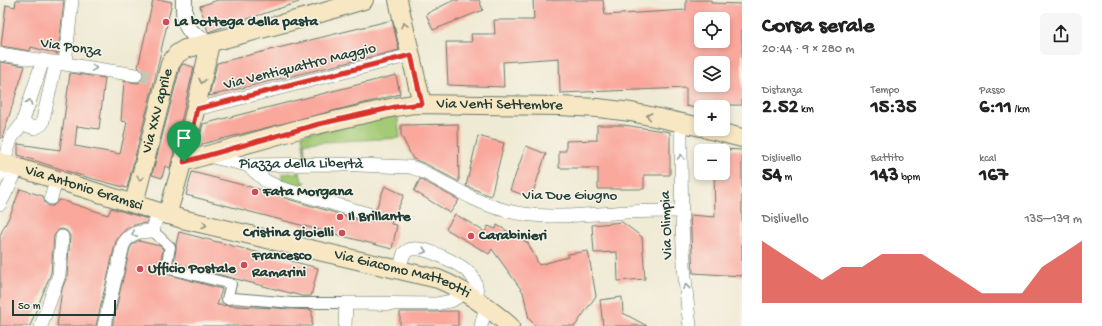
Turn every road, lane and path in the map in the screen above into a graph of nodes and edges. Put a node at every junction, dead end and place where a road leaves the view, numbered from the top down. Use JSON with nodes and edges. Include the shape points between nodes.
{"nodes":[{"id":1,"x":72,"y":0,"type":"edge"},
{"id":2,"x":184,"y":0,"type":"edge"},
{"id":3,"x":364,"y":0,"type":"edge"},
{"id":4,"x":398,"y":0,"type":"edge"},
{"id":5,"x":210,"y":43,"type":"junction"},
{"id":6,"x":0,"y":54,"type":"edge"},
{"id":7,"x":411,"y":55,"type":"junction"},
{"id":8,"x":43,"y":60,"type":"junction"},
{"id":9,"x":61,"y":63,"type":"junction"},
{"id":10,"x":136,"y":75,"type":"tunnel mouth"},
{"id":11,"x":422,"y":104,"type":"junction"},
{"id":12,"x":197,"y":109,"type":"junction"},
{"id":13,"x":681,"y":123,"type":"junction"},
{"id":14,"x":22,"y":124,"type":"junction"},
{"id":15,"x":694,"y":126,"type":"edge"},
{"id":16,"x":730,"y":135,"type":"edge"},
{"id":17,"x":742,"y":138,"type":"edge"},
{"id":18,"x":206,"y":155,"type":"junction"},
{"id":19,"x":184,"y":162,"type":"junction"},
{"id":20,"x":247,"y":166,"type":"junction"},
{"id":21,"x":5,"y":167,"type":"edge"},
{"id":22,"x":420,"y":170,"type":"joint"},
{"id":23,"x":56,"y":181,"type":"junction"},
{"id":24,"x":51,"y":198,"type":"dead end"},
{"id":25,"x":134,"y":203,"type":"junction"},
{"id":26,"x":0,"y":204,"type":"edge"},
{"id":27,"x":681,"y":211,"type":"junction"},
{"id":28,"x":163,"y":213,"type":"junction"},
{"id":29,"x":368,"y":214,"type":"dead end"},
{"id":30,"x":153,"y":230,"type":"junction"},
{"id":31,"x":62,"y":237,"type":"dead end"},
{"id":32,"x":399,"y":270,"type":"junction"},
{"id":33,"x":476,"y":299,"type":"junction"},
{"id":34,"x":346,"y":303,"type":"junction"},
{"id":35,"x":41,"y":326,"type":"edge"},
{"id":36,"x":104,"y":326,"type":"edge"},
{"id":37,"x":345,"y":326,"type":"edge"},
{"id":38,"x":482,"y":326,"type":"edge"},
{"id":39,"x":510,"y":326,"type":"edge"},
{"id":40,"x":690,"y":326,"type":"edge"}],
"edges":[{"from":1,"to":9,"type":"street"},
{"from":2,"to":5,"type":"street","via":[[188,30],[194,36]]},
{"from":3,"to":5,"type":"main road","name":"Via XXV aprile"},
{"from":7,"to":4,"type":"main road","one_way":true},
{"from":5,"to":12,"type":"main road","one_way":true},
{"from":5,"to":25,"type":"main road","name":"Via XXV aprile","one_way":true,"via":[[185,49],[177,54],[161,78]]},
{"from":6,"to":8,"type":"street","name":"Via Ponza"},
{"from":7,"to":11,"type":"main road"},
{"from":7,"to":12,"type":"street","name":"Via Ventiquattro Maggio"},
{"from":8,"to":9,"type":"street","name":"Via Ponza"},
{"from":14,"to":8,"type":"street","one_way":true},
{"from":9,"to":10,"type":"street","name":"Via Ponza","one_way":true},
{"from":9,"to":14,"type":"street","via":[[42,124],[35,128]]},
{"from":13,"to":11,"type":"main road","name":"Via Venti Settembre","one_way":true,"via":[[594,107]]},
{"from":11,"to":18,"type":"main road","name":"Via Venti Settembre","via":[[339,119]]},
{"from":12,"to":19,"type":"main road"},
{"from":13,"to":15,"type":"main road","name":"Via Venti Settembre"},
{"from":27,"to":13,"type":"street","name":"Via Olimpia","one_way":true},
{"from":14,"to":21,"type":"street","via":[[12,137]]},
{"from":16,"to":17,"type":"main road"},
{"from":18,"to":19,"type":"main road"},
{"from":18,"to":20,"type":"street","name":"Piazza della Libertà"},
{"from":19,"to":28,"type":"main road"},
{"from":20,"to":22,"type":"street","name":"Piazza della Libertà","via":[[317,164],[410,167]]},
{"from":20,"to":29,"type":"street","via":[[280,188]]},
{"from":21,"to":23,"type":"main road","name":"Via Antonio Gramsci"},
{"from":21,"to":26,"type":"street"},
{"from":22,"to":27,"type":"street","name":"Via Due Giugno","via":[[491,206],[516,213],[565,216]]},
{"from":23,"to":24,"type":"street"},
{"from":23,"to":25,"type":"main road","name":"Via Antonio Gramsci"},
{"from":25,"to":28,"type":"main road","name":"Via Antonio Gramsci"},
{"from":40,"to":27,"type":"street","name":"Via Olimpia","one_way":true},
{"from":28,"to":30,"type":"street"},
{"from":28,"to":32,"type":"main road","name":"Via Giacomo Matteotti","one_way":true,"via":[[212,227]]},
{"from":30,"to":34,"type":"street","via":[[170,247],[166,268],[232,284],[227,299]]},
{"from":30,"to":36,"type":"street","one_way":true,"via":[[134,233],[125,241]]},
{"from":31,"to":35,"type":"street","via":[[59,275]]},
{"from":32,"to":33,"type":"main road","name":"Via Giacomo Matteotti","via":[[438,279]]},
{"from":32,"to":33,"type":"street","one_way":true,"via":[[404,253],[412,249],[440,256],[459,265],[471,275],[476,283]]},
{"from":33,"to":34,"type":"street","via":[[436,304]]},
{"from":33,"to":38,"type":"street"},
{"from":33,"to":39,"type":"main road","name":"Via Giacomo Matteotti"},
{"from":34,"to":37,"type":"street"}]}
